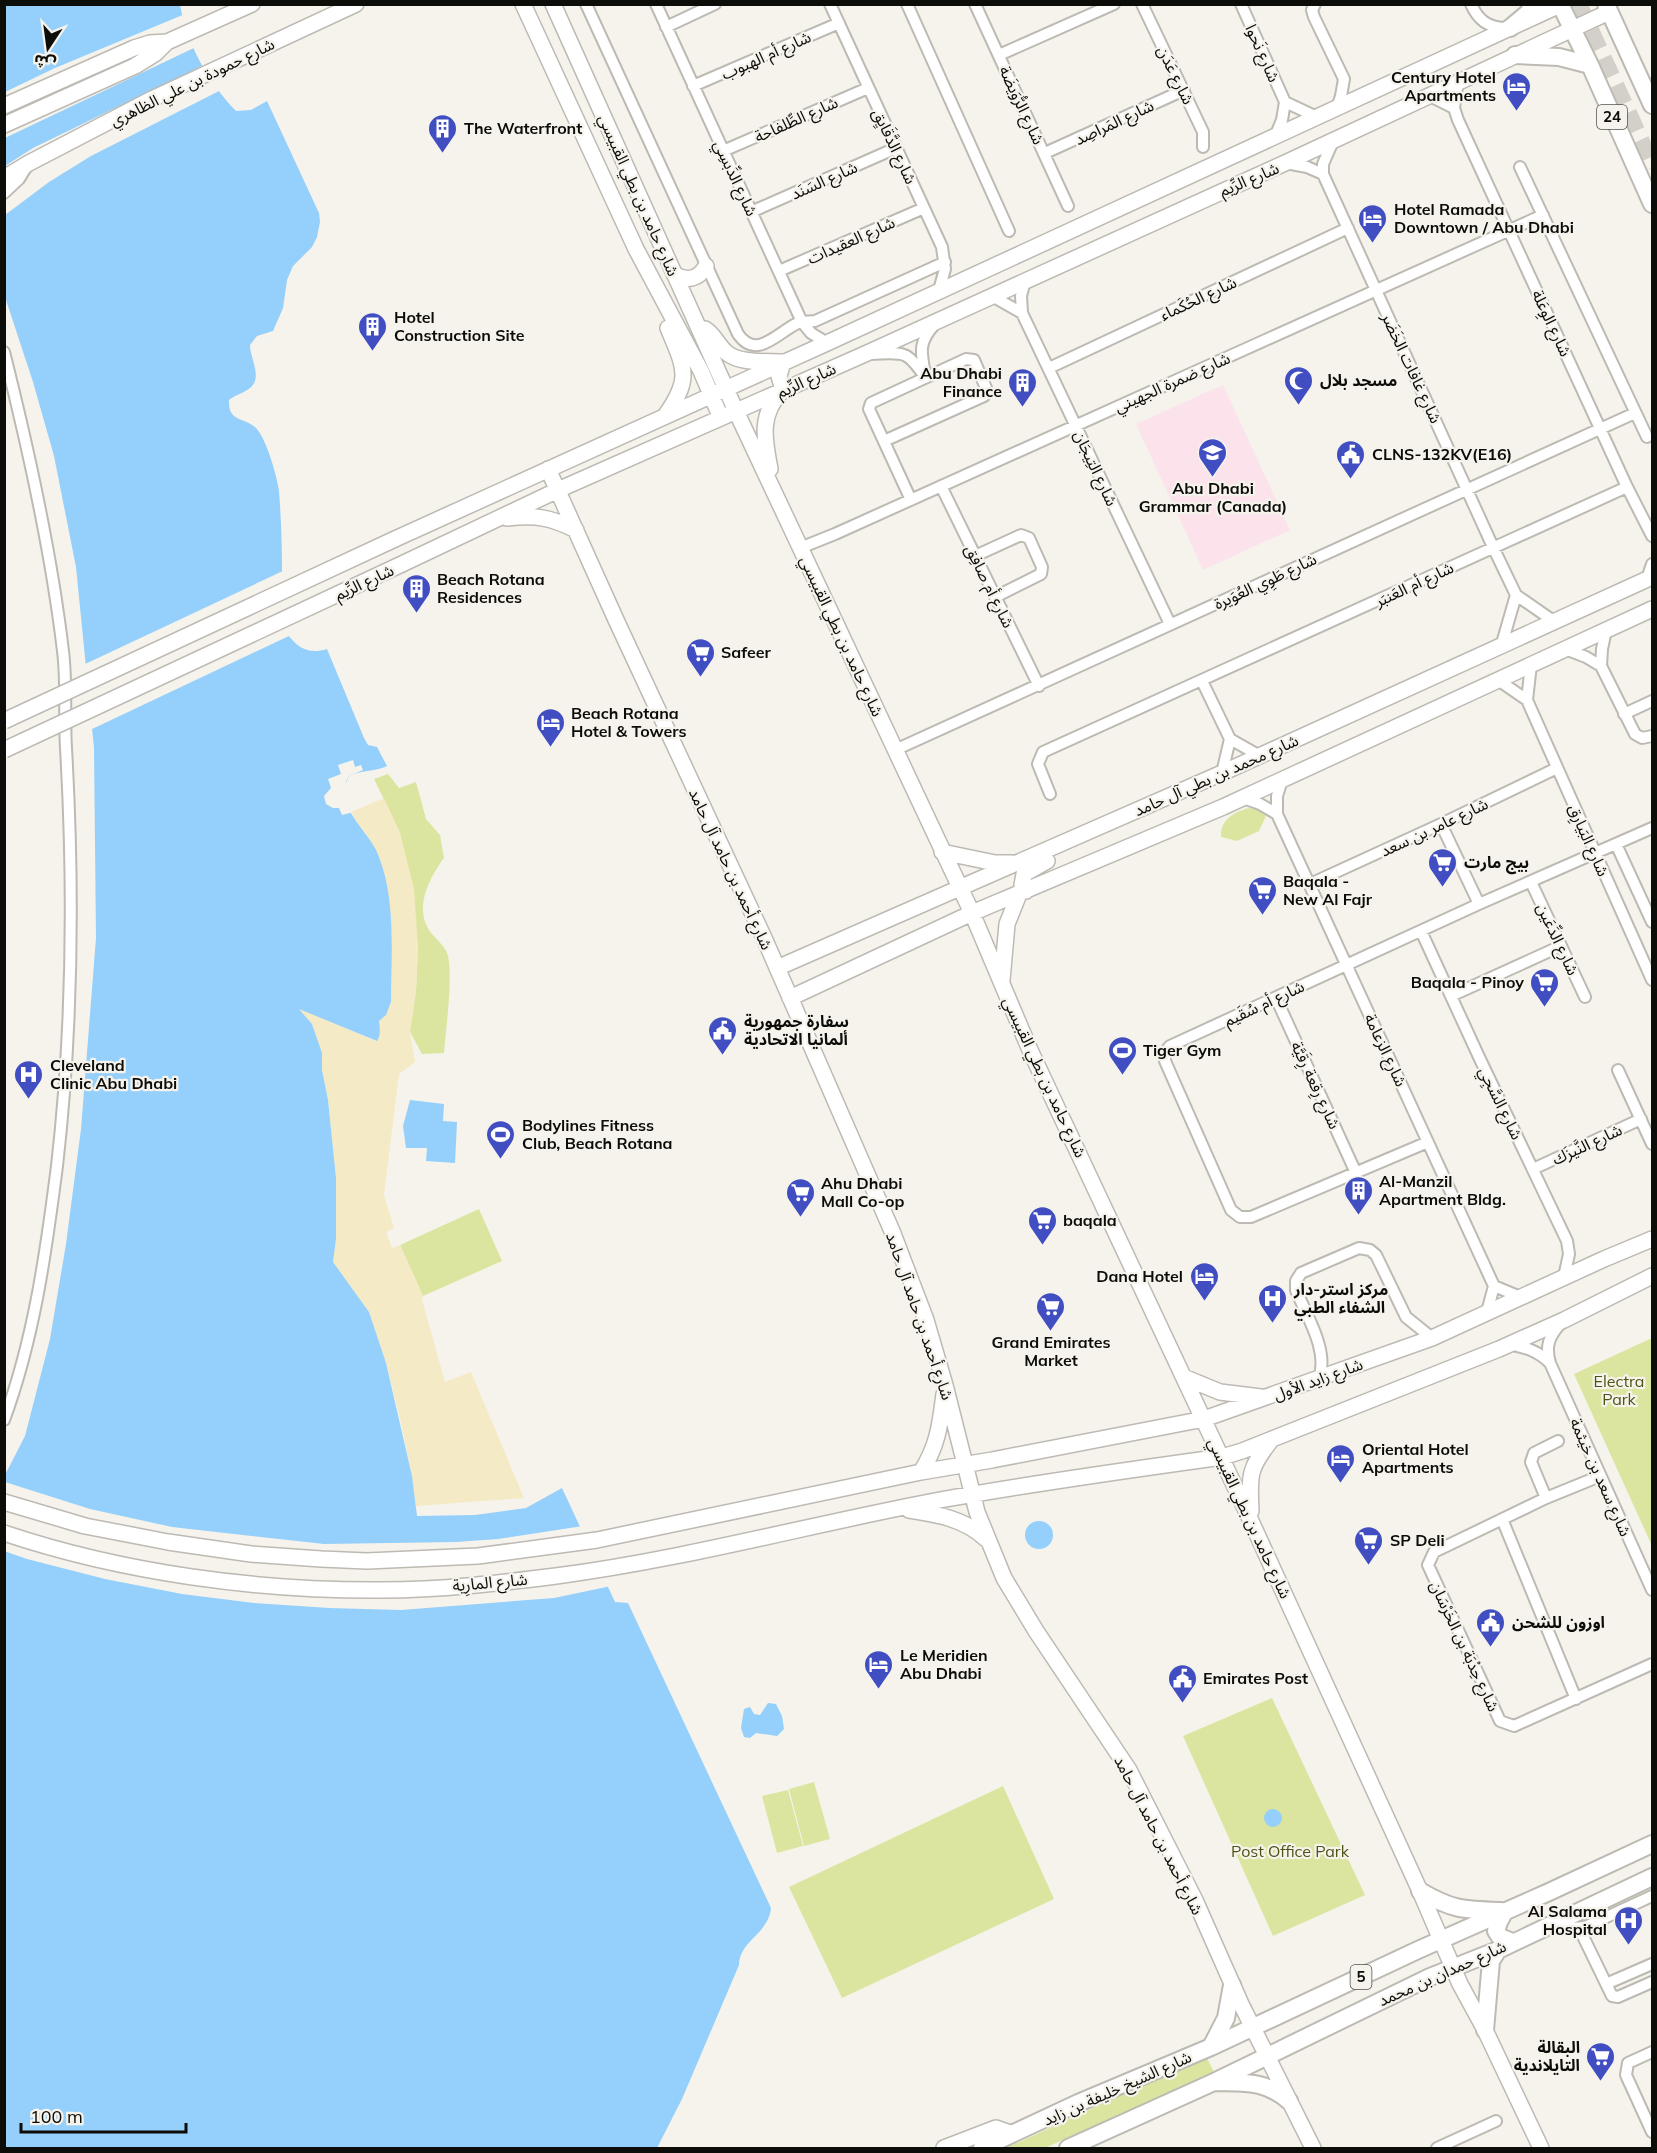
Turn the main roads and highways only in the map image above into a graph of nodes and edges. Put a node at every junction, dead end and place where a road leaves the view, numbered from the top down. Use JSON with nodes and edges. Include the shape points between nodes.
{"nodes":[{"id":1,"x":252,"y":4,"type":"edge"},
{"id":2,"x":356,"y":4,"type":"edge"},
{"id":3,"x":523,"y":4,"type":"edge"},
{"id":4,"x":553,"y":4,"type":"edge"},
{"id":5,"x":1560,"y":5,"type":"edge"},
{"id":6,"x":1608,"y":8,"type":"edge"},
{"id":7,"x":1531,"y":12,"type":"edge"},
{"id":8,"x":1510,"y":28,"type":"joint"},
{"id":9,"x":1571,"y":29,"type":"junction"},
{"id":10,"x":167,"y":42,"type":"junction"},
{"id":11,"x":1539,"y":44,"type":"junction"},
{"id":12,"x":1515,"y":55,"type":"junction"},
{"id":13,"x":1590,"y":64,"type":"junction"},
{"id":14,"x":1653,"y":105,"type":"edge"},
{"id":15,"x":4,"y":106,"type":"edge"},
{"id":16,"x":4,"y":125,"type":"edge"},
{"id":17,"x":4,"y":178,"type":"edge"},
{"id":18,"x":1653,"y":204,"type":"edge"},
{"id":19,"x":636,"y":249,"type":"junction"},
{"id":20,"x":706,"y":266,"type":"road end"},
{"id":21,"x":674,"y":274,"type":"junction"},
{"id":22,"x":699,"y":326,"type":"junction"},
{"id":23,"x":783,"y":362,"type":"junction"},
{"id":24,"x":726,"y":388,"type":"junction"},
{"id":25,"x":783,"y":390,"type":"junction"},
{"id":26,"x":711,"y":395,"type":"junction"},
{"id":27,"x":736,"y":411,"type":"junction"},
{"id":28,"x":665,"y":416,"type":"junction"},
{"id":29,"x":722,"y":417,"type":"junction"},
{"id":30,"x":548,"y":469,"type":"junction"},
{"id":31,"x":558,"y":490,"type":"junction"},
{"id":32,"x":775,"y":494,"type":"junction"},
{"id":33,"x":495,"y":519,"type":"junction"},
{"id":34,"x":576,"y":530,"type":"junction"},
{"id":35,"x":1650,"y":578,"type":"edge"},
{"id":36,"x":1653,"y":609,"type":"edge"},
{"id":37,"x":4,"y":721,"type":"edge"},
{"id":38,"x":4,"y":750,"type":"edge"},
{"id":39,"x":1066,"y":842,"type":"junction"},
{"id":40,"x":942,"y":852,"type":"junction"},
{"id":41,"x":1021,"y":862,"type":"junction"},
{"id":42,"x":959,"y":888,"type":"junction"},
{"id":43,"x":1023,"y":892,"type":"junction"},
{"id":44,"x":972,"y":913,"type":"junction"},
{"id":45,"x":777,"y":968,"type":"junction"},
{"id":46,"x":1002,"y":982,"type":"junction"},
{"id":47,"x":790,"y":998,"type":"junction"},
{"id":48,"x":1653,"y":1239,"type":"edge"},
{"id":49,"x":1653,"y":1276,"type":"edge"},
{"id":50,"x":1186,"y":1378,"type":"junction"},
{"id":51,"x":945,"y":1385,"type":"junction"},
{"id":52,"x":1270,"y":1397,"type":"junction"},
{"id":53,"x":1204,"y":1419,"type":"junction"},
{"id":54,"x":1272,"y":1439,"type":"junction"},
{"id":55,"x":1222,"y":1456,"type":"junction"},
{"id":56,"x":967,"y":1464,"type":"junction"},
{"id":57,"x":921,"y":1472,"type":"junction"},
{"id":58,"x":973,"y":1495,"type":"junction"},
{"id":59,"x":4,"y":1502,"type":"edge"},
{"id":60,"x":900,"y":1508,"type":"junction"},
{"id":61,"x":1251,"y":1521,"type":"junction"},
{"id":62,"x":4,"y":1533,"type":"edge"},
{"id":63,"x":988,"y":1540,"type":"junction"},
{"id":64,"x":1653,"y":1844,"type":"edge"},
{"id":65,"x":1653,"y":1877,"type":"edge"},
{"id":66,"x":1420,"y":1891,"type":"junction"},
{"id":67,"x":1505,"y":1911,"type":"junction"},
{"id":68,"x":1441,"y":1941,"type":"junction"},
{"id":69,"x":1505,"y":1946,"type":"junction"},
{"id":70,"x":1453,"y":1968,"type":"junction"},
{"id":71,"x":1232,"y":1985,"type":"junction"},
{"id":72,"x":1252,"y":2028,"type":"junction"},
{"id":73,"x":1485,"y":2030,"type":"junction"},
{"id":74,"x":1211,"y":2047,"type":"junction"},
{"id":75,"x":1266,"y":2056,"type":"junction"},
{"id":76,"x":1214,"y":2082,"type":"junction"},
{"id":77,"x":1289,"y":2101,"type":"junction"},
{"id":78,"x":1013,"y":2134,"type":"junction"},
{"id":79,"x":944,"y":2148,"type":"edge"},
{"id":80,"x":982,"y":2148,"type":"edge"},
{"id":81,"x":1068,"y":2148,"type":"edge"},
{"id":82,"x":1313,"y":2148,"type":"edge"},
{"id":83,"x":1541,"y":2148,"type":"edge"}],
"edges":[{"from":1,"to":10,"type":"main road"},
{"from":2,"to":17,"type":"main road","name":"شارع حمودة بن علي الظاهري","via":[[152,99]]},
{"from":3,"to":19,"type":"main road","name":"شارع حامد بن بطي القبيسي"},
{"from":4,"to":21,"type":"main road","name":"شارع حامد بن بطي القبيسي"},
{"from":5,"to":7,"type":"main road"},
{"from":5,"to":9,"type":"main road","number":"24"},
{"from":6,"to":9,"type":"main road","name":"شارع الرِّيم"},
{"from":6,"to":14,"type":"main road","number":"24"},
{"from":7,"to":8,"type":"main road"},
{"from":7,"to":11,"type":"main road","via":[[1541,29]]},
{"from":8,"to":23,"type":"main road","name":"شارع الرِّيم"},
{"from":9,"to":11,"type":"main road","name":"شارع الرِّيم"},
{"from":9,"to":13,"type":"main road","number":"24"},
{"from":10,"to":15,"type":"main road","via":[[134,48]]},
{"from":10,"to":16,"type":"main road","via":[[142,62]]},
{"from":11,"to":12,"type":"main road","name":"شارع الرِّيم"},
{"from":12,"to":13,"type":"main road","via":[[1559,57]]},
{"from":12,"to":25,"type":"main road","name":"شارع الرِّيم"},
{"from":13,"to":18,"type":"main road","number":"24"},
{"from":19,"to":26,"type":"main road","name":"شارع حامد بن بطي القبيسي"},
{"from":19,"to":28,"type":"main road","via":[[682,362],[684,379]]},
{"from":20,"to":21,"type":"main road","via":[[695,277],[684,279]]},
{"from":21,"to":22,"type":"main road","name":"شارع حامد بن بطي القبيسي"},
{"from":22,"to":23,"type":"main road","via":[[711,333],[728,355]]},
{"from":22,"to":24,"type":"main road","name":"شارع حامد بن بطي القبيسي"},
{"from":23,"to":24,"type":"main road","name":"شارع الرِّيم"},
{"from":23,"to":25,"type":"main road","via":[[779,376]]},
{"from":24,"to":26,"type":"main road","name":"شارع الرِّيم"},
{"from":24,"to":27,"type":"main road","name":"شارع حامد بن بطي القبيسي"},
{"from":25,"to":27,"type":"main road","name":"شارع الرِّيم"},
{"from":25,"to":32,"type":"main road","via":[[768,411],[764,427]]},
{"from":26,"to":28,"type":"main road","name":"شارع الرِّيم"},
{"from":26,"to":29,"type":"main road","name":"شارع حامد بن بطي القبيسي"},
{"from":27,"to":29,"type":"main road","name":"شارع الرِّيم"},
{"from":27,"to":32,"type":"main road","name":"شارع حامد بن بطي القبيسي"},
{"from":28,"to":30,"type":"main road","name":"شارع الرِّيم"},
{"from":29,"to":31,"type":"main road","name":"شارع الرِّيم"},
{"from":30,"to":31,"type":"main road","name":"شارع أحمد بن حامد آل حامد"},
{"from":30,"to":37,"type":"main road","name":"شارع الرِّيم","bridge":true},
{"from":31,"to":33,"type":"main road","name":"شارع الرِّيم"},
{"from":31,"to":34,"type":"main road","name":"شارع أحمد بن حامد آل حامد"},
{"from":32,"to":40,"type":"main road","name":"شارع حامد بن بطي القبيسي"},
{"from":33,"to":34,"type":"main road","via":[[546,517]]},
{"from":33,"to":38,"type":"main road","name":"شارع الرِّيم","bridge":true},
{"from":34,"to":45,"type":"main road","name":"شارع أحمد بن حامد آل حامد"},
{"from":35,"to":39,"type":"main road","name":"شارع محمد بن بطي آل حامد"},
{"from":36,"to":43,"type":"main road","name":"شارع محمد بن بطي آل حامد","via":[[1243,798]]},
{"from":39,"to":41,"type":"main road","name":"شارع محمد بن بطي آل حامد"},
{"from":39,"to":43,"type":"main road","via":[[1051,858],[1024,874]]},
{"from":40,"to":41,"type":"main road","via":[[995,863]]},
{"from":40,"to":42,"type":"main road","name":"شارع حامد بن بطي القبيسي"},
{"from":41,"to":42,"type":"main road","name":"شارع محمد بن بطي آل حامد"},
{"from":42,"to":44,"type":"main road","name":"شارع حامد بن بطي القبيسي"},
{"from":42,"to":45,"type":"main road","name":"شارع محمد بن بطي آل حامد"},
{"from":43,"to":44,"type":"main road","name":"شارع محمد بن بطي آل حامد"},
{"from":43,"to":46,"type":"main road","via":[[1007,924]]},
{"from":44,"to":46,"type":"main road","name":"شارع حامد بن بطي القبيسي"},
{"from":44,"to":47,"type":"main road","name":"شارع محمد بن بطي آل حامد"},
{"from":45,"to":47,"type":"main road","name":"شارع أحمد بن حامد آل حامد"},
{"from":46,"to":50,"type":"main road","name":"شارع حامد بن بطي القبيسي","via":[[1030,1050]]},
{"from":47,"to":51,"type":"main road","name":"شارع أحمد بن حامد آل حامد","via":[[892,1231],[926,1320]]},
{"from":48,"to":52,"type":"main road","name":"شارع زايد الأول","via":[[1432,1338]]},
{"from":49,"to":54,"type":"main road","via":[[1509,1344]]},
{"from":50,"to":52,"type":"main road","via":[[1220,1392]]},
{"from":50,"to":53,"type":"main road","name":"شارع حامد بن بطي القبيسي"},
{"from":51,"to":56,"type":"main road","name":"شارع أحمد بن حامد آل حامد"},
{"from":51,"to":57,"type":"main road","via":[[937,1439]]},
{"from":52,"to":53,"type":"main road","name":"شارع زايد الأول"},
{"from":53,"to":55,"type":"main road","name":"شارع حامد بن بطي القبيسي"},
{"from":53,"to":56,"type":"main road","name":"شارع زايد الأول"},
{"from":54,"to":55,"type":"main road"},
{"from":54,"to":61,"type":"main road","via":[[1257,1457],[1250,1474]]},
{"from":55,"to":58,"type":"main road"},
{"from":55,"to":61,"type":"main road","name":"شارع حامد بن بطي القبيسي"},
{"from":56,"to":57,"type":"main road","name":"شارع المارِية"},
{"from":56,"to":58,"type":"main road","name":"شارع أحمد بن حامد آل حامد"},
{"from":57,"to":59,"type":"main road","name":"شارع المارِية","via":[[652,1530],[539,1549],[367,1561],[251,1554],[168,1542],[85,1526]]},
{"from":58,"to":60,"type":"main road","name":"شارع المارِية"},
{"from":58,"to":63,"type":"main road","name":"شارع أحمد بن حامد آل حامد"},
{"from":60,"to":62,"type":"main road","name":"شارع المارِية","via":[[559,1575],[385,1590],[314,1588],[177,1575],[55,1550]]},
{"from":60,"to":63,"type":"main road","via":[[960,1522]]},
{"from":61,"to":66,"type":"main road","name":"شارع حامد بن بطي القبيسي"},
{"from":63,"to":71,"type":"main road","name":"شارع أحمد بن حامد آل حامد","via":[[1023,1610],[1129,1770],[1195,1900]]},
{"from":64,"to":67,"type":"main road","name":"شارع حمدان بن محمد","number":"5"},
{"from":65,"to":69,"type":"main road","name":"شارع حمدان بن محمد","number":"5"},
{"from":66,"to":67,"type":"main road","via":[[1459,1909]]},
{"from":66,"to":68,"type":"main road","name":"شارع حامد بن بطي القبيسي"},
{"from":67,"to":68,"type":"main road","name":"شارع حمدان بن محمد","number":"5"},
{"from":67,"to":69,"type":"main road","via":[[1496,1931]]},
{"from":68,"to":70,"type":"main road","name":"شارع حامد بن بطي القبيسي"},
{"from":68,"to":72,"type":"main road","name":"شارع حمدان بن محمد","number":"5"},
{"from":69,"to":70,"type":"main road","name":"شارع حمدان بن محمد","number":"5"},
{"from":69,"to":73,"type":"main road","via":[[1491,1961]]},
{"from":70,"to":73,"type":"main road","name":"شارع حامد بن بطي القبيسي"},
{"from":70,"to":75,"type":"main road","name":"شارع حمدان بن محمد","number":"5"},
{"from":71,"to":72,"type":"main road","name":"شارع أحمد بن حامد آل حامد"},
{"from":71,"to":74,"type":"main road","via":[[1226,2018]]},
{"from":72,"to":74,"type":"main road","name":"شارع الشيخ خليفة بن زايد"},
{"from":72,"to":75,"type":"main road","name":"شارع أحمد بن حامد آل حامد"},
{"from":73,"to":83,"type":"main road","name":"شارع حامد بن بطي القبيسي"},
{"from":74,"to":78,"type":"main road","name":"شارع الشيخ خليفة بن زايد"},
{"from":75,"to":76,"type":"main road"},
{"from":75,"to":77,"type":"main road","name":"شارع أحمد بن حامد آل حامد"},
{"from":76,"to":77,"type":"main road","via":[[1269,2087]]},
{"from":76,"to":81,"type":"main road"},
{"from":77,"to":82,"type":"main road","name":"شارع أحمد بن حامد آل حامد"},
{"from":78,"to":79,"type":"main road","via":[[996,2128]]},
{"from":78,"to":80,"type":"main road","name":"شارع الشيخ خليفة بن زايد"}]}
